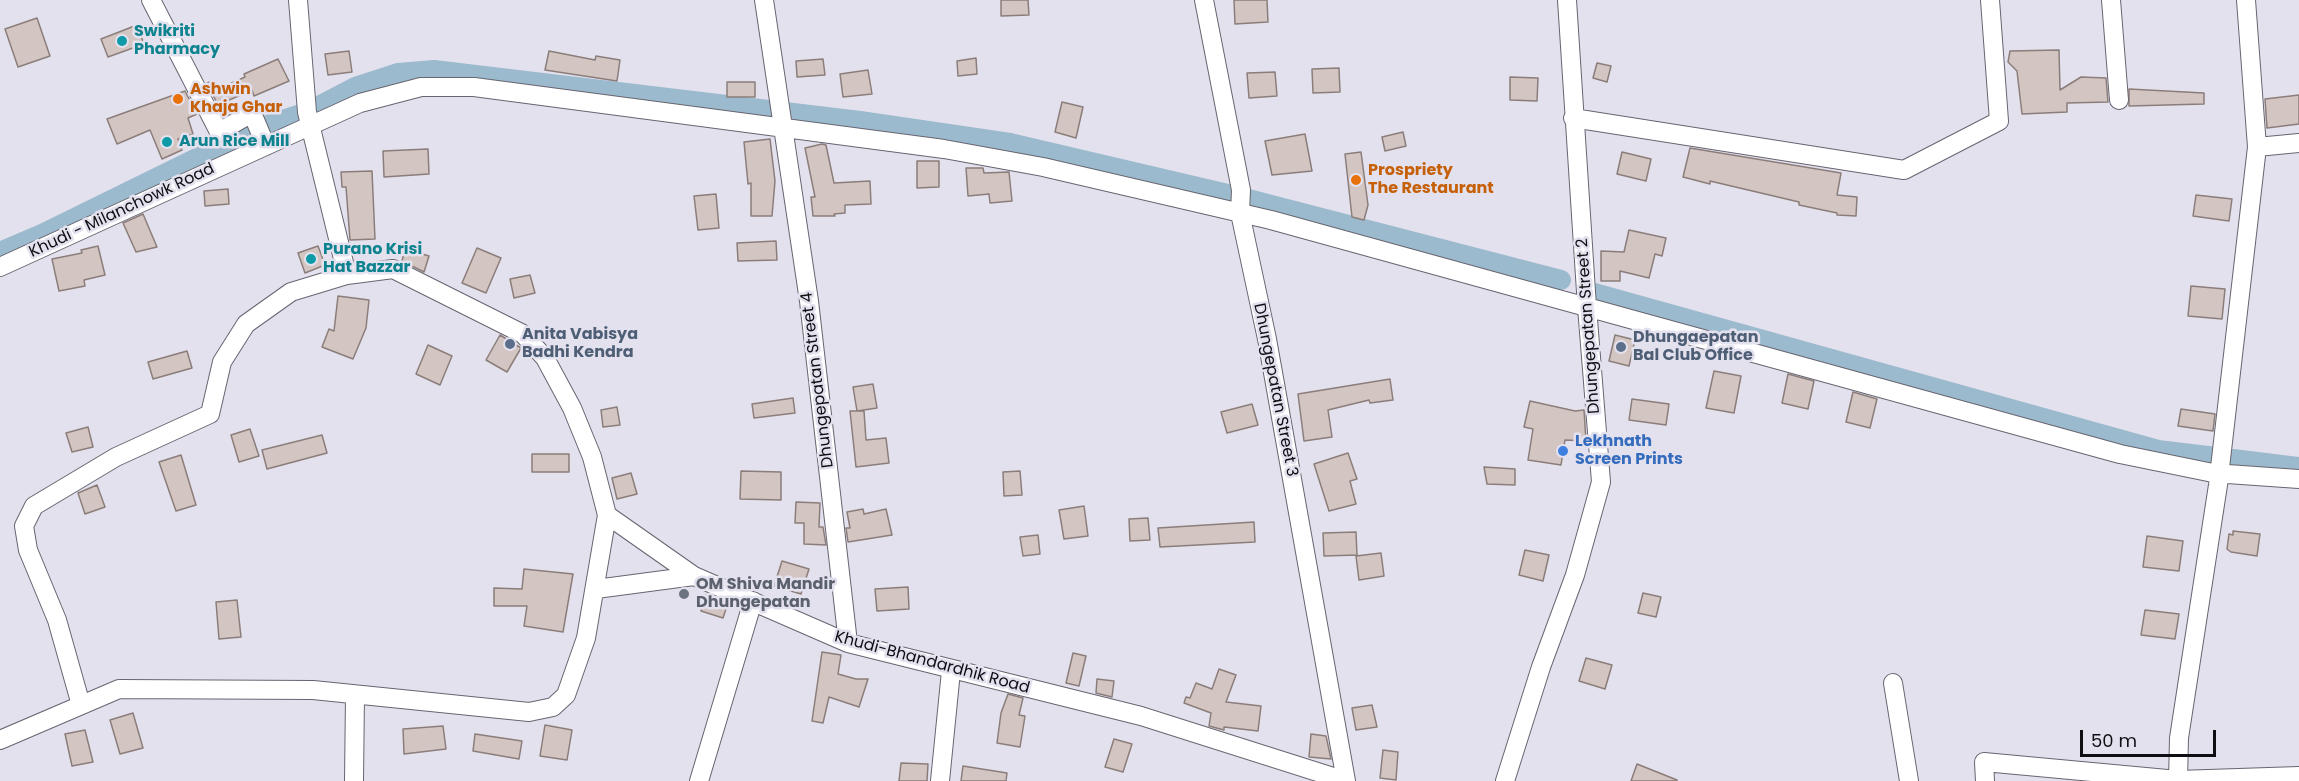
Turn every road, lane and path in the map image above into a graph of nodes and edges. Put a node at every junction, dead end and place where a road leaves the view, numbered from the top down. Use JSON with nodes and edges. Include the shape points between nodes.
{"nodes":[{"id":1,"x":151,"y":0,"type":"edge"},
{"id":2,"x":298,"y":0,"type":"edge"},
{"id":3,"x":764,"y":0,"type":"edge"},
{"id":4,"x":1204,"y":0,"type":"edge"},
{"id":5,"x":1567,"y":0,"type":"edge"},
{"id":6,"x":1990,"y":0,"type":"edge"},
{"id":7,"x":2110,"y":0,"type":"edge"},
{"id":8,"x":2246,"y":0,"type":"edge"},
{"id":9,"x":2119,"y":100,"type":"dead end"},
{"id":10,"x":781,"y":116,"type":"junction"},
{"id":11,"x":1573,"y":118,"type":"junction"},
{"id":12,"x":310,"y":127,"type":"junction"},
{"id":13,"x":2299,"y":143,"type":"edge"},
{"id":14,"x":266,"y":146,"type":"junction"},
{"id":15,"x":2257,"y":147,"type":"junction"},
{"id":16,"x":1240,"y":213,"type":"junction"},
{"id":17,"x":0,"y":267,"type":"edge"},
{"id":18,"x":347,"y":275,"type":"junction"},
{"id":19,"x":1587,"y":307,"type":"junction"},
{"id":20,"x":2220,"y":473,"type":"junction"},
{"id":21,"x":2299,"y":479,"type":"edge"},
{"id":22,"x":607,"y":515,"type":"junction"},
{"id":23,"x":694,"y":576,"type":"junction"},
{"id":24,"x":596,"y":589,"type":"junction"},
{"id":25,"x":753,"y":601,"type":"junction"},
{"id":26,"x":848,"y":643,"type":"junction"},
{"id":27,"x":951,"y":670,"type":"junction"},
{"id":28,"x":1893,"y":683,"type":"dead end"},
{"id":29,"x":355,"y":695,"type":"junction"},
{"id":30,"x":81,"y":705,"type":"junction"},
{"id":31,"x":0,"y":740,"type":"edge"},
{"id":32,"x":2299,"y":776,"type":"edge"},
{"id":33,"x":2178,"y":780,"type":"edge"},
{"id":34,"x":354,"y":781,"type":"edge"},
{"id":35,"x":699,"y":781,"type":"edge"},
{"id":36,"x":940,"y":781,"type":"edge"},
{"id":37,"x":1346,"y":781,"type":"edge"},
{"id":38,"x":1505,"y":781,"type":"edge"},
{"id":39,"x":1909,"y":781,"type":"edge"},
{"id":40,"x":1985,"y":781,"type":"edge"}],
"edges":[{"from":1,"to":14,"type":"street","via":[[219,132],[252,113]]},
{"from":2,"to":12,"type":"street"},
{"from":3,"to":10,"type":"street","name":"Dhungepatan Street 4"},
{"from":4,"to":16,"type":"street","name":"Dhungepatan Street 3","via":[[1240,190]]},
{"from":5,"to":11,"type":"street","name":"Dhungepatan Street 2"},
{"from":6,"to":11,"type":"street","via":[[1999,121],[1904,170]]},
{"from":7,"to":9,"type":"street"},
{"from":8,"to":15,"type":"street"},
{"from":10,"to":12,"type":"street","name":"Khudi - Milanchowk Road","via":[[474,87],[421,87],[360,103]]},
{"from":10,"to":16,"type":"street","name":"Khudi - Milanchowk Road","via":[[1043,167]]},
{"from":10,"to":26,"type":"street","name":"Dhungepatan Street 4","via":[[809,302]]},
{"from":11,"to":19,"type":"street","name":"Dhungepatan Street 2"},
{"from":12,"to":14,"type":"street","name":"Khudi - Milanchowk Road"},
{"from":12,"to":18,"type":"street"},
{"from":13,"to":15,"type":"street"},
{"from":14,"to":17,"type":"street","name":"Khudi - Milanchowk Road"},
{"from":15,"to":20,"type":"street"},
{"from":16,"to":19,"type":"street","name":"Khudi - Milanchowk Road"},
{"from":16,"to":37,"type":"street","name":"Dhungepatan Street 3","via":[[1267,339]]},
{"from":18,"to":22,"type":"street","via":[[393,269],[523,333],[545,358],[572,408],[592,457]]},
{"from":18,"to":30,"type":"street","via":[[291,292],[246,324],[222,362],[210,414],[116,457],[34,506],[24,526],[28,550],[57,620]]},
{"from":19,"to":20,"type":"street","name":"Khudi - Milanchowk Road","via":[[2120,454]]},
{"from":19,"to":38,"type":"street","name":"Dhungepatan Street 2","via":[[1601,482],[1575,576]]},
{"from":20,"to":21,"type":"street","name":"Khudi - Milanchowk Road"},
{"from":20,"to":33,"type":"street","via":[[2179,738]]},
{"from":22,"to":23,"type":"street","name":"Khudi-Bhandardhik Road"},
{"from":22,"to":24,"type":"street"},
{"from":23,"to":24,"type":"street"},
{"from":23,"to":25,"type":"street","name":"Khudi-Bhandardhik Road"},
{"from":24,"to":29,"type":"street","via":[[586,638],[566,695],[553,707],[529,712]]},
{"from":25,"to":26,"type":"street","name":"Khudi-Bhandardhik Road"},
{"from":25,"to":35,"type":"street"},
{"from":26,"to":27,"type":"street","name":"Khudi-Bhandardhik Road"},
{"from":27,"to":36,"type":"street"},
{"from":27,"to":37,"type":"street","name":"Khudi-Bhandardhik Road","via":[[1141,716]]},
{"from":28,"to":39,"type":"street"},
{"from":29,"to":30,"type":"street","via":[[313,690],[119,689]]},
{"from":29,"to":34,"type":"street"},
{"from":30,"to":31,"type":"street"},
{"from":32,"to":33,"type":"street"},
{"from":33,"to":40,"type":"street","via":[[1984,762]]}]}
